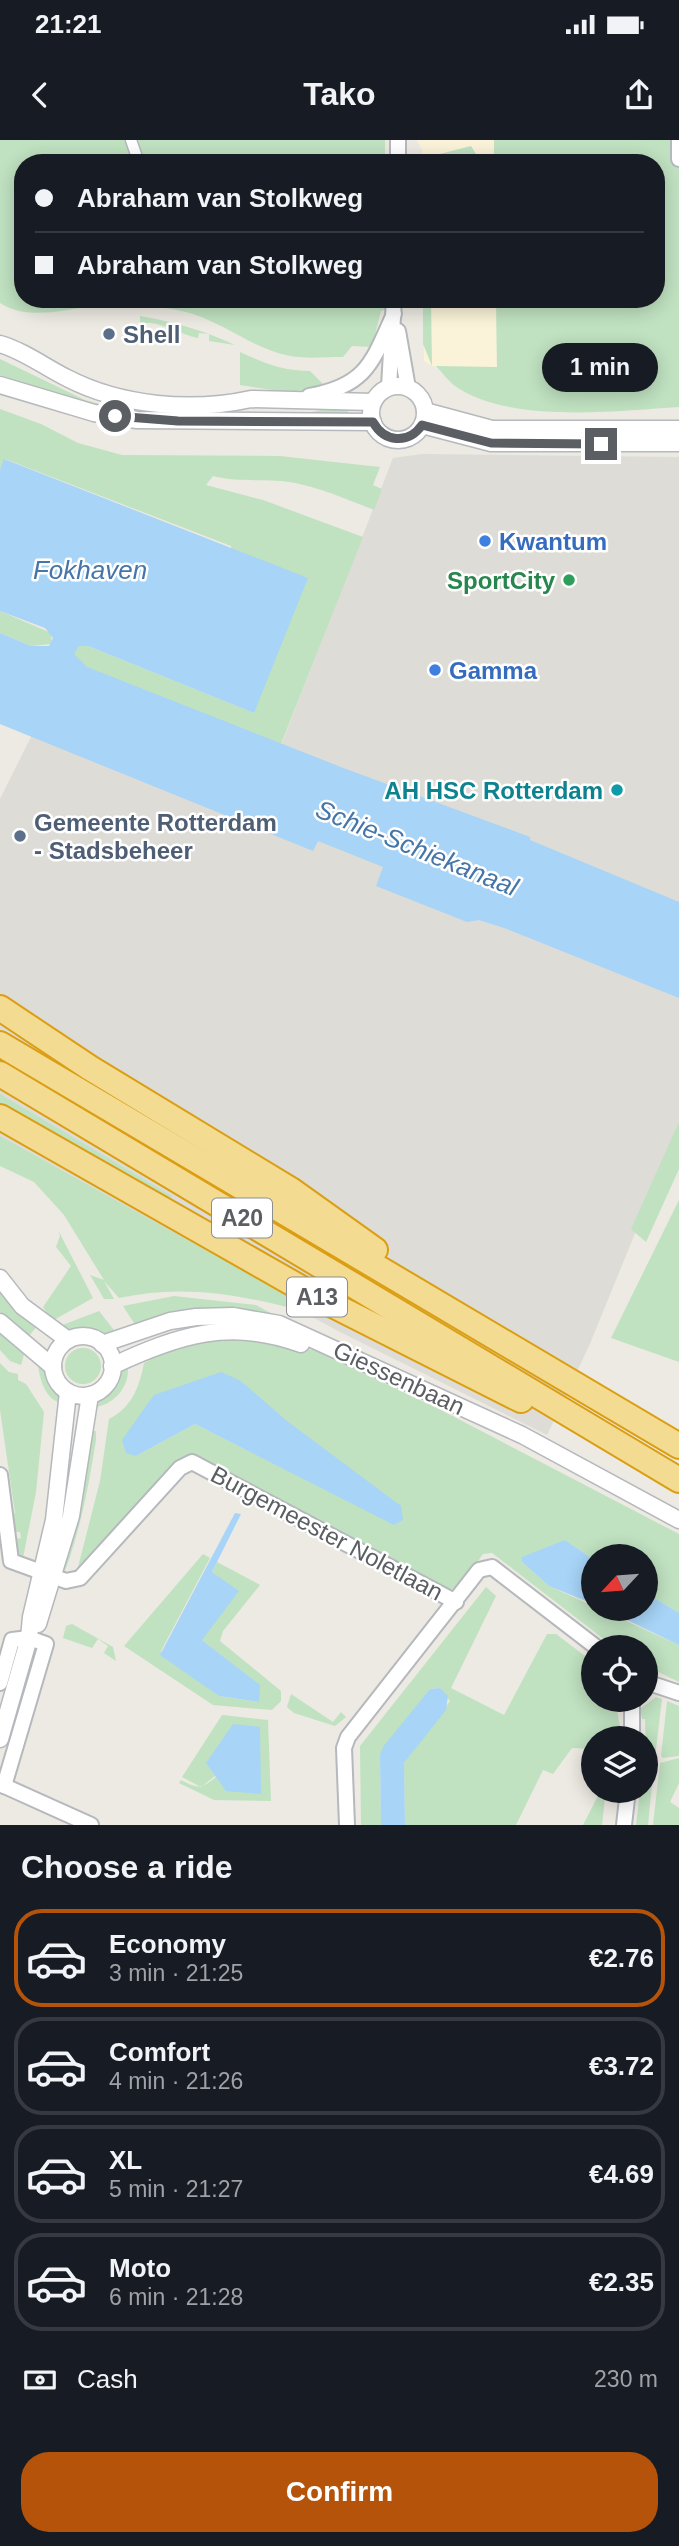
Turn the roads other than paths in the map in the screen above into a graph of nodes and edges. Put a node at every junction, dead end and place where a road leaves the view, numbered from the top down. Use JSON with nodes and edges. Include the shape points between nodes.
{"nodes":[{"id":1,"x":679,"y":140,"type":"edge"},
{"id":2,"x":679,"y":159,"type":"edge"},
{"id":3,"x":394,"y":308,"type":"edge"},
{"id":4,"x":394,"y":308,"type":"edge"},
{"id":5,"x":394,"y":308,"type":"edge"},
{"id":6,"x":0,"y":344,"type":"edge"},
{"id":7,"x":0,"y":385,"type":"edge"},
{"id":8,"x":390,"y":387,"type":"junction"},
{"id":9,"x":408,"y":388,"type":"junction"},
{"id":10,"x":289,"y":400,"type":"junction"},
{"id":11,"x":373,"y":402,"type":"junction"},
{"id":12,"x":423,"y":418,"type":"junction"},
{"id":13,"x":373,"y":422,"type":"junction"},
{"id":14,"x":679,"y":429,"type":"edge"},
{"id":15,"x":679,"y":443,"type":"edge"},
{"id":16,"x":0,"y":1007,"type":"edge"},
{"id":17,"x":0,"y":1031,"type":"edge"},
{"id":18,"x":0,"y":1044,"type":"edge"},
{"id":19,"x":38,"y":1066,"type":"junction"},
{"id":20,"x":0,"y":1074,"type":"edge"},
{"id":21,"x":0,"y":1117,"type":"edge"},
{"id":22,"x":0,"y":1278,"type":"edge"},
{"id":23,"x":0,"y":1322,"type":"edge"},
{"id":24,"x":68,"y":1340,"type":"junction"},
{"id":25,"x":502,"y":1340,"type":"junction"},
{"id":26,"x":102,"y":1343,"type":"junction"},
{"id":27,"x":113,"y":1366,"type":"junction"},
{"id":28,"x":53,"y":1367,"type":"junction"},
{"id":29,"x":68,"y":1392,"type":"junction"},
{"id":30,"x":90,"y":1395,"type":"junction"},
{"id":31,"x":679,"y":1446,"type":"edge"},
{"id":32,"x":624,"y":1447,"type":"junction"},
{"id":33,"x":0,"y":1475,"type":"edge"},
{"id":34,"x":679,"y":1480,"type":"edge"},
{"id":35,"x":679,"y":1520,"type":"edge"},
{"id":36,"x":679,"y":1529,"type":"edge"},
{"id":37,"x":47,"y":1575,"type":"junction"},
{"id":38,"x":456,"y":1602,"type":"junction"},
{"id":39,"x":581,"y":1635,"type":"edge"},
{"id":40,"x":29,"y":1638,"type":"junction"},
{"id":41,"x":0,"y":1683,"type":"edge"},
{"id":42,"x":658,"y":1686,"type":"edge"},
{"id":43,"x":679,"y":1693,"type":"edge"},
{"id":44,"x":0,"y":1739,"type":"edge"},
{"id":45,"x":2,"y":1785,"type":"edge"},
{"id":46,"x":627,"y":1803,"type":"edge"},
{"id":47,"x":92,"y":1825,"type":"edge"},
{"id":48,"x":347,"y":1825,"type":"edge"},
{"id":49,"x":624,"y":1825,"type":"edge"}],
"edges":[{"from":1,"to":2,"type":"street"},
{"from":3,"to":8,"type":"street"},
{"from":4,"to":9,"type":"street"},
{"from":5,"to":10,"type":"street","via":[[370,367],[352,383]]},
{"from":6,"to":10,"type":"street","via":[[100,393],[132,400],[169,404]]},
{"from":7,"to":13,"type":"street","via":[[94,413],[137,420]]},
{"from":8,"to":9,"type":"street"},
{"from":8,"to":11,"type":"street"},
{"from":9,"to":12,"type":"street","via":[[419,397]]},
{"from":10,"to":11,"type":"street"},
{"from":11,"to":13,"type":"street"},
{"from":12,"to":13,"type":"street","via":[[412,436],[395,440],[381,434]]},
{"from":12,"to":14,"type":"street","via":[[492,429]]},
{"from":12,"to":15,"type":"street","via":[[491,443]]},
{"from":16,"to":25,"type":"highway","number":"A20","via":[[43,1039],[291,1190]]},
{"from":17,"to":19,"type":"highway","number":"A20"},
{"from":18,"to":19,"type":"highway","number":"A20"},
{"from":19,"to":25,"type":"highway","number":"A20"},
{"from":20,"to":32,"type":"highway","number":"A20"},
{"from":21,"to":32,"type":"highway","number":"A13","via":[[313,1295],[461,1372]]},
{"from":22,"to":24,"type":"street","via":[[22,1306]]},
{"from":23,"to":28,"type":"street"},
{"from":24,"to":26,"type":"street","via":[[89,1337]]},
{"from":24,"to":28,"type":"street"},
{"from":25,"to":31,"type":"highway","number":"A20"},
{"from":26,"to":27,"type":"street"},
{"from":26,"to":35,"type":"street","name":"Giessenbaan","via":[[196,1317],[233,1316],[279,1324],[522,1435]]},
{"from":27,"to":30,"type":"street","via":[[107,1384]]},
{"from":27,"to":36,"type":"street","name":"Giessenbaan","via":[[200,1333],[235,1330],[280,1336],[326,1353],[514,1443]]},
{"from":28,"to":29,"type":"street","via":[[58,1384]]},
{"from":29,"to":30,"type":"street"},
{"from":29,"to":37,"type":"street"},
{"from":30,"to":37,"type":"street","via":[[73,1506]]},
{"from":32,"to":34,"type":"highway","number":"A20"},
{"from":33,"to":37,"type":"street","via":[[11,1561]]},
{"from":37,"to":38,"type":"street","name":"Burgemeester Noletlaan","via":[[66,1581],[80,1578],[180,1468],[192,1462]]},
{"from":37,"to":40,"type":"street","via":[[38,1623]]},
{"from":38,"to":39,"type":"street","via":[[485,1567],[492,1567]]},
{"from":38,"to":48,"type":"street","via":[[348,1737],[344,1748]]},
{"from":40,"to":41,"type":"street","via":[[12,1640]]},
{"from":40,"to":44,"type":"street"},
{"from":40,"to":45,"type":"street","via":[[46,1644]]},
{"from":42,"to":43,"type":"street"},
{"from":45,"to":47,"type":"street"},
{"from":46,"to":49,"type":"street"}]}
